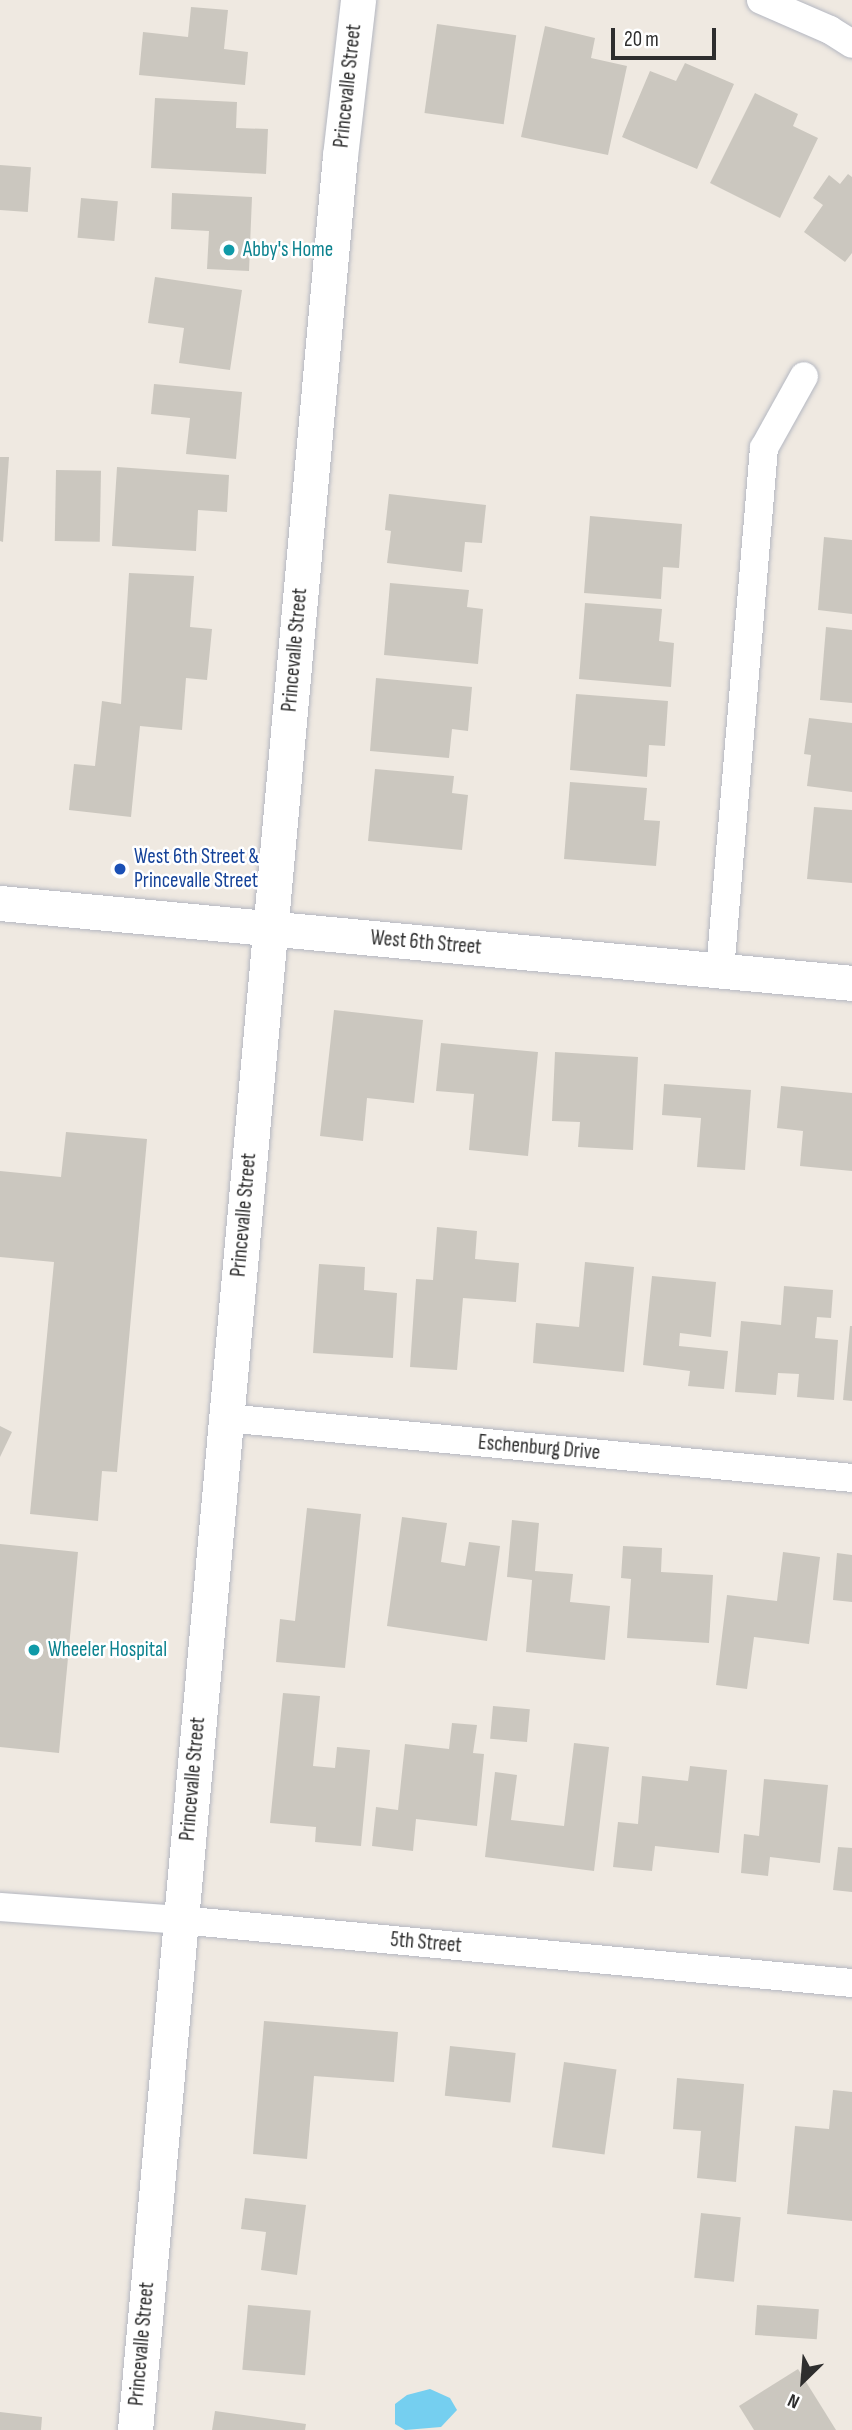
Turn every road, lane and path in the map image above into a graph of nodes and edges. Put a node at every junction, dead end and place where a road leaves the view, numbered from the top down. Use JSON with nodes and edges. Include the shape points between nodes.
{"nodes":[{"id":1,"x":358,"y":0,"type":"edge"},
{"id":2,"x":761,"y":0,"type":"edge"},
{"id":3,"x":852,"y":44,"type":"edge"},
{"id":4,"x":804,"y":376,"type":"dead end"},
{"id":5,"x":0,"y":903,"type":"edge"},
{"id":6,"x":270,"y":928,"type":"junction"},
{"id":7,"x":720,"y":971,"type":"junction"},
{"id":8,"x":852,"y":983,"type":"edge"},
{"id":9,"x":226,"y":1418,"type":"junction"},
{"id":10,"x":852,"y":1478,"type":"edge"},
{"id":11,"x":0,"y":1907,"type":"edge"},
{"id":12,"x":180,"y":1920,"type":"junction"},
{"id":13,"x":852,"y":1983,"type":"edge"},
{"id":14,"x":135,"y":2430,"type":"edge"}],
"edges":[{"from":1,"to":6,"type":"street","name":"Princevalle Street"},
{"from":2,"to":3,"type":"street"},
{"from":4,"to":7,"type":"street","via":[[764,448]]},
{"from":5,"to":6,"type":"street","name":"West 6th Street"},
{"from":6,"to":7,"type":"street","name":"West 6th Street"},
{"from":6,"to":9,"type":"street","name":"Princevalle Street"},
{"from":7,"to":8,"type":"street","name":"West 6th Street"},
{"from":9,"to":10,"type":"street","name":"Eschenburg Drive"},
{"from":9,"to":12,"type":"street","name":"Princevalle Street"},
{"from":11,"to":12,"type":"street","name":"5th Street"},
{"from":12,"to":13,"type":"street","name":"5th Street"},
{"from":12,"to":14,"type":"street","name":"Princevalle Street"}]}
